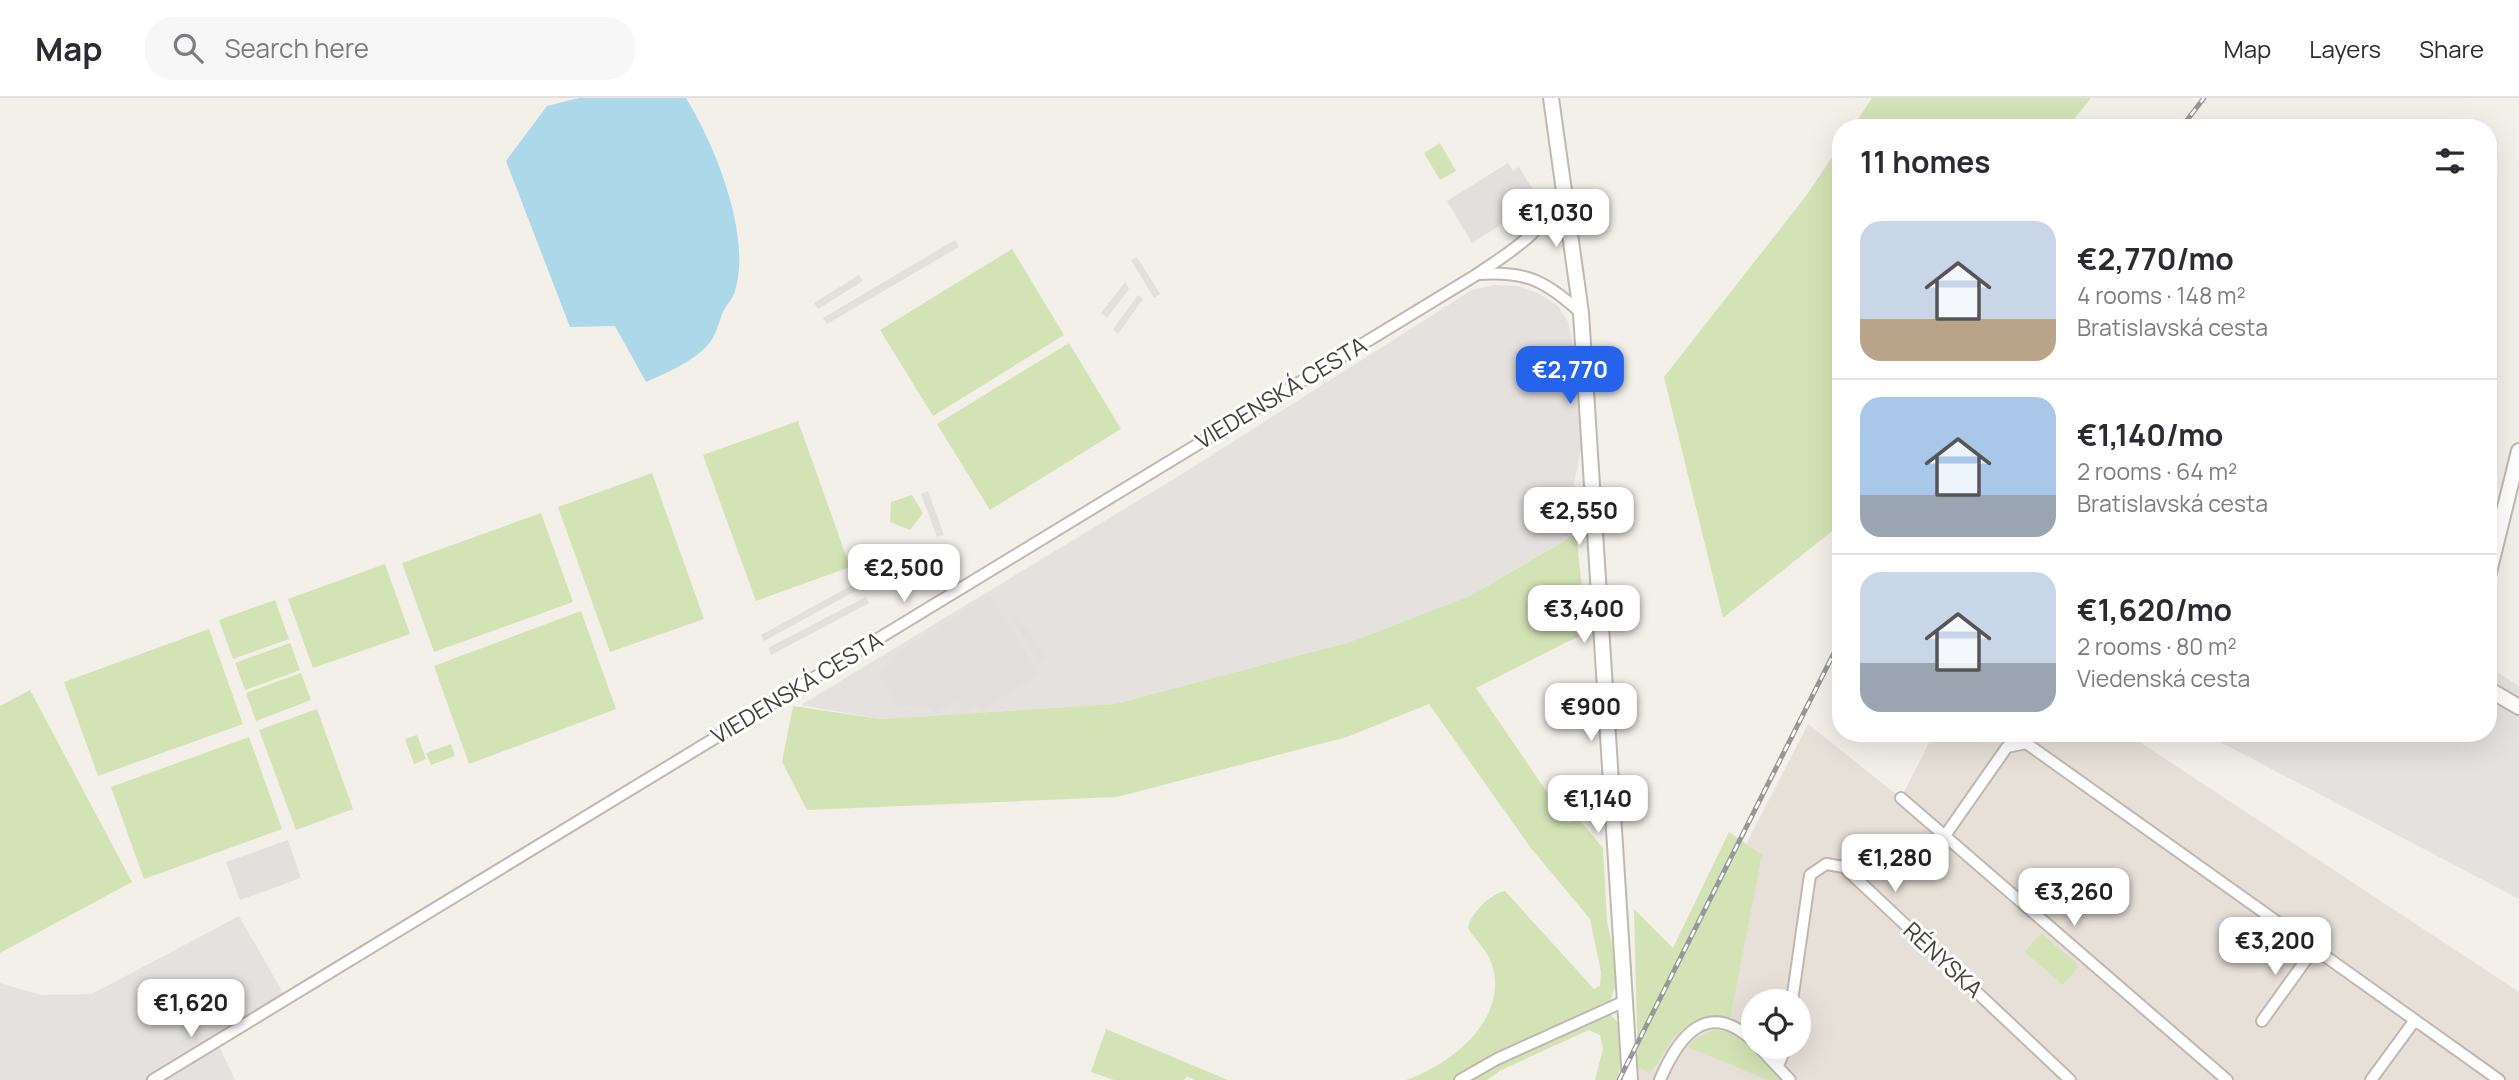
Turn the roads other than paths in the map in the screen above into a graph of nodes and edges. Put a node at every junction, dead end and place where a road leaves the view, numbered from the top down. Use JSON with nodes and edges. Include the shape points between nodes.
{"nodes":[{"id":1,"x":1551,"y":98,"type":"edge"},
{"id":2,"x":1565,"y":182,"type":"junction"},
{"id":3,"x":1476,"y":275,"type":"junction"},
{"id":4,"x":1581,"y":313,"type":"junction"},
{"id":5,"x":2519,"y":451,"type":"edge"},
{"id":6,"x":2497,"y":540,"type":"edge"},
{"id":7,"x":2497,"y":694,"type":"edge"},
{"id":8,"x":2519,"y":707,"type":"edge"},
{"id":9,"x":1901,"y":798,"type":"dead end"},
{"id":10,"x":1944,"y":837,"type":"junction"},
{"id":11,"x":2313,"y":950,"type":"junction"},
{"id":12,"x":1794,"y":989,"type":"edge"},
{"id":13,"x":1625,"y":1001,"type":"junction"},
{"id":14,"x":2415,"y":1020,"type":"junction"},
{"id":15,"x":2262,"y":1021,"type":"dead end"},
{"id":16,"x":1741,"y":1032,"type":"edge"},
{"id":17,"x":1771,"y":1059,"type":"edge"},
{"id":18,"x":1781,"y":1059,"type":"edge"},
{"id":19,"x":1778,"y":1066,"type":"junction"},
{"id":20,"x":1662,"y":1075,"type":"edge"},
{"id":21,"x":153,"y":1080,"type":"edge"},
{"id":22,"x":1460,"y":1080,"type":"edge"},
{"id":23,"x":1630,"y":1080,"type":"edge"},
{"id":24,"x":1653,"y":1080,"type":"edge"},
{"id":25,"x":1790,"y":1080,"type":"edge"},
{"id":26,"x":2070,"y":1080,"type":"edge"},
{"id":27,"x":2227,"y":1080,"type":"edge"},
{"id":28,"x":2371,"y":1080,"type":"edge"},
{"id":29,"x":2499,"y":1080,"type":"edge"}],
"edges":[{"from":1,"to":2,"type":"street"},
{"from":2,"to":3,"type":"street","name":"VIEDENSKÁ CESTA","via":[[1538,230]]},
{"from":2,"to":4,"type":"street"},
{"from":3,"to":4,"type":"street","name":"VIEDENSKÁ CESTA","via":[[1509,273],[1534,278]]},
{"from":3,"to":21,"type":"street","name":"VIEDENSKÁ CESTA"},
{"from":4,"to":13,"type":"street"},
{"from":5,"to":6,"type":"street"},
{"from":7,"to":8,"type":"street"},
{"from":9,"to":10,"type":"street"},
{"from":10,"to":11,"type":"street","via":[[2007,747],[2026,743]]},
{"from":10,"to":27,"type":"street"},
{"from":11,"to":14,"type":"street"},
{"from":11,"to":15,"type":"street"},
{"from":12,"to":26,"type":"street","name":"RÉNYSKA","via":[[1810,875],[1826,864],[1844,867]]},
{"from":13,"to":22,"type":"street"},
{"from":13,"to":23,"type":"street"},
{"from":14,"to":28,"type":"street"},
{"from":14,"to":29,"type":"street"},
{"from":16,"to":20,"type":"street","via":[[1733,1026],[1706,1023],[1679,1041]]},
{"from":17,"to":19,"type":"street"},
{"from":18,"to":19,"type":"street"},
{"from":19,"to":25,"type":"street"},
{"from":20,"to":24,"type":"street"}]}
